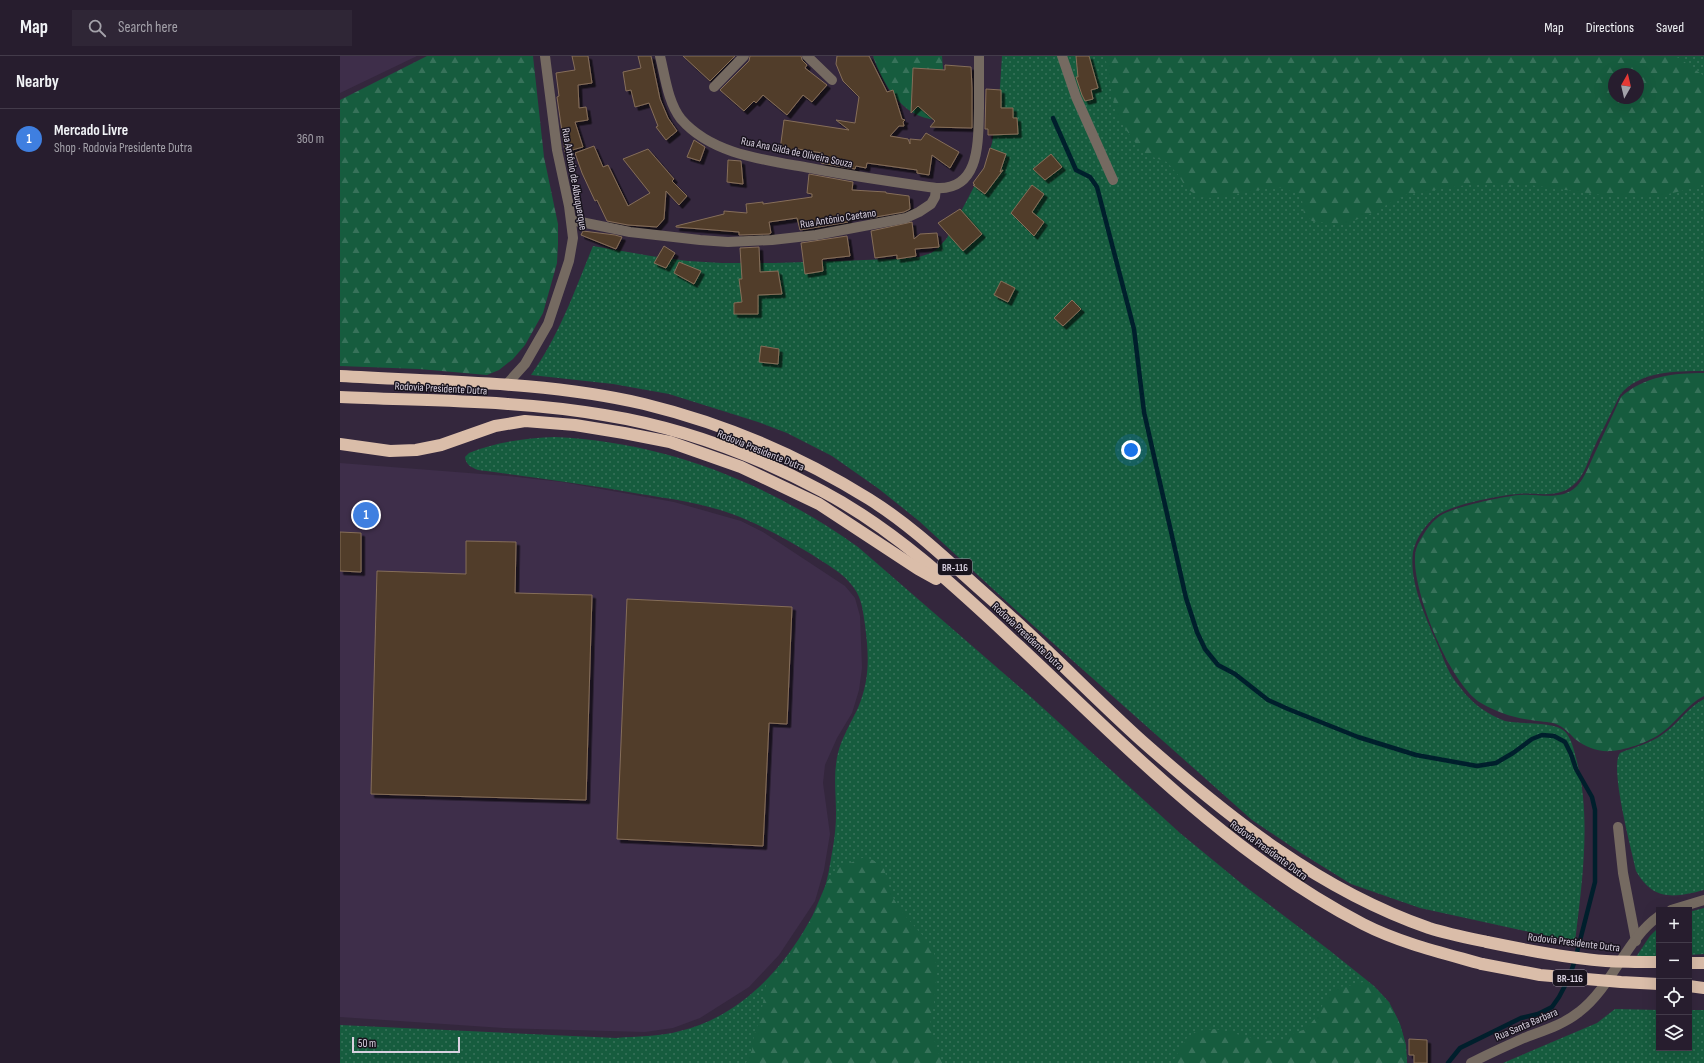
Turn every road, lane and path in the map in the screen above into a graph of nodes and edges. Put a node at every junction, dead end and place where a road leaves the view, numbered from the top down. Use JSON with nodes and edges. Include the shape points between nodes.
{"nodes":[{"id":1,"x":545,"y":56,"type":"edge"},
{"id":2,"x":660,"y":56,"type":"edge"},
{"id":3,"x":744,"y":56,"type":"edge"},
{"id":4,"x":807,"y":56,"type":"edge"},
{"id":5,"x":979,"y":56,"type":"edge"},
{"id":6,"x":1062,"y":56,"type":"edge"},
{"id":7,"x":832,"y":80,"type":"dead end"},
{"id":8,"x":714,"y":87,"type":"dead end"},
{"id":9,"x":1113,"y":180,"type":"dead end"},
{"id":10,"x":936,"y":188,"type":"junction"},
{"id":11,"x":571,"y":220,"type":"junction"},
{"id":12,"x":340,"y":376,"type":"edge"},
{"id":13,"x":506,"y":385,"type":"junction"},
{"id":14,"x":340,"y":397,"type":"edge"},
{"id":15,"x":340,"y":444,"type":"edge"},
{"id":16,"x":959,"y":592,"type":"junction"},
{"id":17,"x":1618,"y":827,"type":"dead end"},
{"id":18,"x":1704,"y":900,"type":"edge"},
{"id":19,"x":1681,"y":907,"type":"edge"},
{"id":20,"x":1656,"y":919,"type":"edge"},
{"id":21,"x":1636,"y":941,"type":"junction"},
{"id":22,"x":1656,"y":962,"type":"edge"},
{"id":23,"x":1692,"y":963,"type":"edge"},
{"id":24,"x":1704,"y":963,"type":"edge"},
{"id":25,"x":1656,"y":984,"type":"edge"},
{"id":26,"x":1692,"y":986,"type":"edge"},
{"id":27,"x":1704,"y":988,"type":"edge"},
{"id":28,"x":1471,"y":1063,"type":"edge"}],
"edges":[{"from":1,"to":11,"type":"street","name":"Rua Antônio de Albuquerque","via":[[556,150]]},
{"from":2,"to":10,"type":"street","name":"Rua Ana Gilda de Oliveira Souza","via":[[677,113],[690,128],[712,142],[750,157],[854,177]]},
{"from":3,"to":8,"type":"street"},
{"from":4,"to":7,"type":"street"},
{"from":5,"to":10,"type":"street","via":[[977,155],[960,183],[951,187]]},
{"from":6,"to":9,"type":"street","via":[[1076,97]]},
{"from":10,"to":11,"type":"street","name":"Rua Antônio Caetano","via":[[931,204],[906,218],[816,235],[772,240],[700,240],[630,232]]},
{"from":11,"to":13,"type":"street","name":"Rua Antônio de Albuquerque","via":[[573,238],[569,262],[548,324],[525,364]]},
{"from":12,"to":13,"type":"highway","name":"Rodovia Presidente Dutra","number":"BR-116"},
{"from":13,"to":22,"type":"highway","name":"Rodovia Presidente Dutra","number":"BR-116","bridge":true,"via":[[644,404],[739,434],[786,454],[840,482],[916,532],[1036,639],[1142,740],[1246,828],[1301,866],[1384,910],[1432,929],[1540,953],[1606,961]]},
{"from":14,"to":16,"type":"highway","name":"Rodovia Presidente Dutra","number":"BR-116","via":[[571,410],[660,427],[741,454],[824,492],[891,534]]},
{"from":15,"to":16,"type":"highway","via":[[390,451],[416,450],[441,445],[495,426],[525,421],[624,432],[670,442],[741,467],[819,504],[918,570]]},
{"from":16,"to":25,"type":"highway","name":"Rodovia Presidente Dutra","number":"BR-116","bridge":true,"via":[[1192,808],[1303,890],[1366,926],[1419,946],[1482,964],[1540,975]]},
{"from":17,"to":21,"type":"street","via":[[1623,873]]},
{"from":18,"to":19,"type":"street"},
{"from":20,"to":21,"type":"street","name":"Rua Santa Barbara"},
{"from":21,"to":28,"type":"street","name":"Rua Santa Barbara","via":[[1605,985],[1579,1012],[1557,1025]]},
{"from":23,"to":24,"type":"highway"},
{"from":26,"to":27,"type":"highway"}]}
